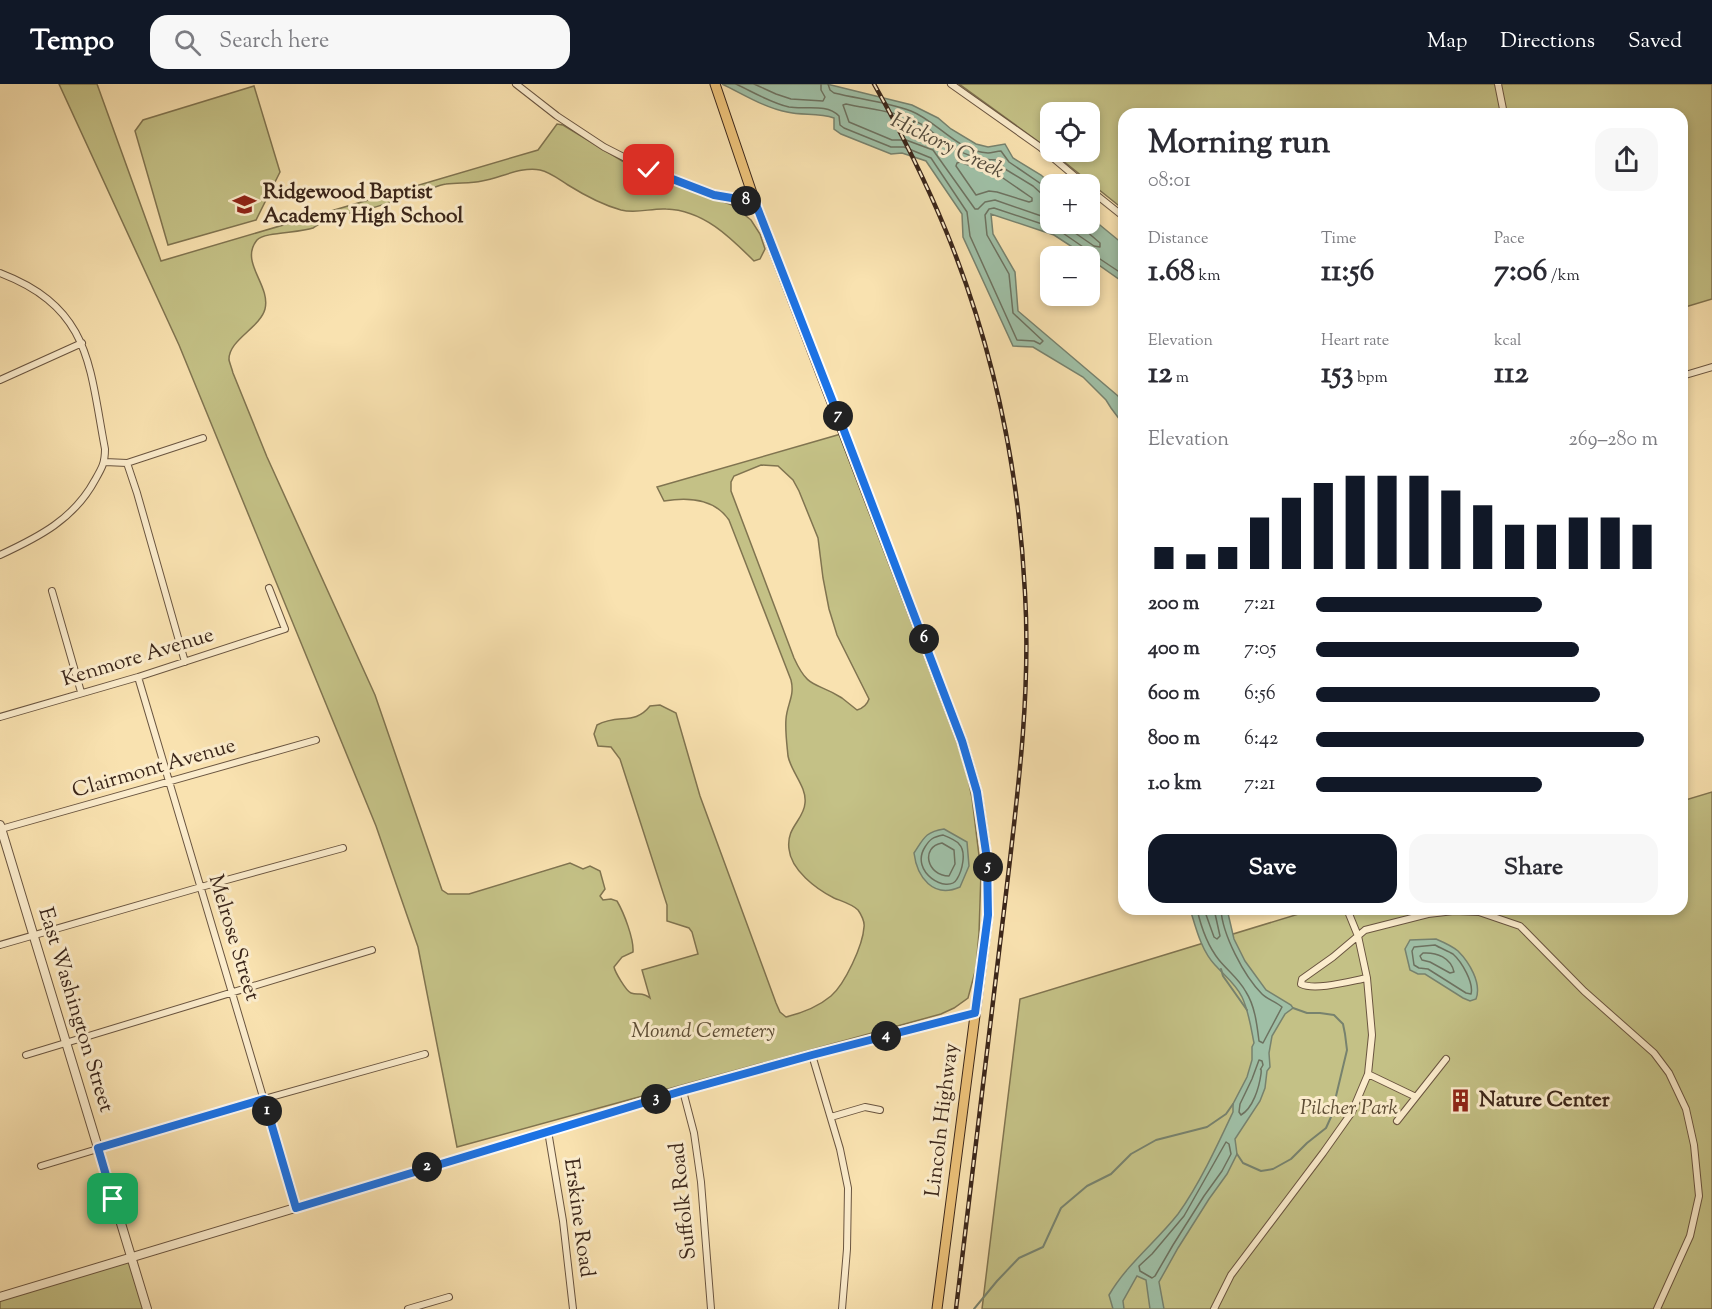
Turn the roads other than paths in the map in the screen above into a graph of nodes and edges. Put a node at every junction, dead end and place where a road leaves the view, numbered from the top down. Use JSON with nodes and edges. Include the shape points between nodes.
{"nodes":[{"id":1,"x":516,"y":84,"type":"edge"},
{"id":2,"x":715,"y":84,"type":"edge"},
{"id":3,"x":951,"y":84,"type":"edge"},
{"id":4,"x":1498,"y":84,"type":"edge"},
{"id":5,"x":1503,"y":108,"type":"edge"},
{"id":6,"x":1072,"y":174,"type":"edge"},
{"id":7,"x":1100,"y":198,"type":"edge"},
{"id":8,"x":755,"y":202,"type":"junction"},
{"id":9,"x":1118,"y":212,"type":"edge"},
{"id":10,"x":0,"y":273,"type":"edge"},
{"id":11,"x":82,"y":343,"type":"junction"},
{"id":12,"x":1712,"y":367,"type":"edge"},
{"id":13,"x":1688,"y":374,"type":"edge"},
{"id":14,"x":0,"y":380,"type":"edge"},
{"id":15,"x":203,"y":438,"type":"dead end"},
{"id":16,"x":105,"y":462,"type":"junction"},
{"id":17,"x":127,"y":463,"type":"junction"},
{"id":18,"x":0,"y":555,"type":"edge"},
{"id":19,"x":269,"y":588,"type":"dead end"},
{"id":20,"x":52,"y":591,"type":"dead end"},
{"id":21,"x":185,"y":662,"type":"junction"},
{"id":22,"x":138,"y":677,"type":"junction"},
{"id":23,"x":81,"y":692,"type":"junction"},
{"id":24,"x":0,"y":717,"type":"edge"},
{"id":25,"x":316,"y":740,"type":"dead end"},
{"id":26,"x":169,"y":782,"type":"junction"},
{"id":27,"x":1,"y":827,"type":"edge"},
{"id":28,"x":343,"y":848,"type":"dead end"},
{"id":29,"x":201,"y":887,"type":"junction"},
{"id":30,"x":1349,"y":915,"type":"edge"},
{"id":31,"x":1424,"y":915,"type":"edge"},
{"id":32,"x":1488,"y":915,"type":"edge"},
{"id":33,"x":34,"y":936,"type":"junction"},
{"id":34,"x":1358,"y":936,"type":"junction"},
{"id":35,"x":0,"y":945,"type":"edge"},
{"id":36,"x":372,"y":950,"type":"dead end"},
{"id":37,"x":1367,"y":978,"type":"junction"},
{"id":38,"x":233,"y":993,"type":"junction"},
{"id":39,"x":975,"y":1013,"type":"junction"},
{"id":40,"x":66,"y":1043,"type":"junction"},
{"id":41,"x":426,"y":1054,"type":"dead end"},
{"id":42,"x":26,"y":1055,"type":"dead end"},
{"id":43,"x":812,"y":1055,"type":"junction"},
{"id":44,"x":1446,"y":1059,"type":"dead end"},
{"id":45,"x":1368,"y":1074,"type":"junction"},
{"id":46,"x":682,"y":1091,"type":"junction"},
{"id":47,"x":1416,"y":1097,"type":"junction"},
{"id":48,"x":264,"y":1099,"type":"junction"},
{"id":49,"x":880,"y":1110,"type":"dead end"},
{"id":50,"x":831,"y":1117,"type":"junction"},
{"id":51,"x":1397,"y":1121,"type":"dead end"},
{"id":52,"x":548,"y":1131,"type":"junction"},
{"id":53,"x":98,"y":1148,"type":"junction"},
{"id":54,"x":41,"y":1166,"type":"dead end"},
{"id":55,"x":296,"y":1208,"type":"junction"},
{"id":56,"x":131,"y":1257,"type":"junction"},
{"id":57,"x":0,"y":1297,"type":"edge"},
{"id":58,"x":449,"y":1297,"type":"dead end"},
{"id":59,"x":147,"y":1309,"type":"edge"},
{"id":60,"x":408,"y":1309,"type":"edge"},
{"id":61,"x":573,"y":1309,"type":"edge"},
{"id":62,"x":711,"y":1309,"type":"edge"},
{"id":63,"x":842,"y":1309,"type":"edge"},
{"id":64,"x":937,"y":1309,"type":"edge"},
{"id":65,"x":1214,"y":1309,"type":"edge"},
{"id":66,"x":1657,"y":1309,"type":"edge"}],
"edges":[{"from":1,"to":8,"type":"street","via":[[557,116],[640,166],[714,195]]},
{"from":2,"to":8,"type":"main road","name":"Lincoln Highway"},
{"from":3,"to":6,"type":"street"},
{"from":4,"to":5,"type":"street"},
{"from":7,"to":9,"type":"street"},
{"from":8,"to":39,"type":"main road","name":"Lincoln Highway","via":[[958,729],[977,792],[987,859],[988,915]]},
{"from":10,"to":11,"type":"street","via":[[48,298],[67,318]]},
{"from":11,"to":14,"type":"street"},
{"from":11,"to":16,"type":"street"},
{"from":12,"to":13,"type":"street"},
{"from":15,"to":17,"type":"street"},
{"from":16,"to":17,"type":"street"},
{"from":16,"to":18,"type":"street","via":[[87,496],[68,515]]},
{"from":17,"to":21,"type":"street"},
{"from":19,"to":21,"type":"street","name":"Kenmore Avenue","via":[[285,629]]},
{"from":20,"to":23,"type":"street"},
{"from":21,"to":22,"type":"street","name":"Kenmore Avenue"},
{"from":22,"to":23,"type":"street","name":"Kenmore Avenue"},
{"from":22,"to":26,"type":"street","name":"Melrose Street"},
{"from":23,"to":24,"type":"street","name":"Kenmore Avenue"},
{"from":25,"to":26,"type":"street","name":"Clairmont Avenue"},
{"from":26,"to":27,"type":"street","name":"Clairmont Avenue"},
{"from":26,"to":29,"type":"street","name":"Melrose Street"},
{"from":27,"to":33,"type":"street","name":"East Washington Street"},
{"from":28,"to":29,"type":"street"},
{"from":29,"to":33,"type":"street"},
{"from":29,"to":38,"type":"street","name":"Melrose Street"},
{"from":30,"to":34,"type":"street"},
{"from":31,"to":34,"type":"street","via":[[1365,930]]},
{"from":32,"to":66,"type":"street","via":[[1520,926],[1584,991],[1654,1053],[1669,1073],[1686,1109],[1699,1196],[1690,1236]]},
{"from":33,"to":35,"type":"street"},
{"from":33,"to":40,"type":"street","name":"East Washington Street"},
{"from":34,"to":37,"type":"street"},
{"from":34,"to":37,"type":"street","via":[[1302,979],[1301,984],[1325,985]]},
{"from":36,"to":38,"type":"street"},
{"from":37,"to":45,"type":"street","via":[[1372,1035]]},
{"from":38,"to":40,"type":"street"},
{"from":38,"to":48,"type":"street","name":"Melrose Street"},
{"from":39,"to":43,"type":"street"},
{"from":39,"to":64,"type":"main road","name":"Lincoln Highway"},
{"from":40,"to":42,"type":"street"},
{"from":40,"to":53,"type":"street","name":"East Washington Street"},
{"from":41,"to":48,"type":"street"},
{"from":43,"to":46,"type":"street"},
{"from":43,"to":50,"type":"street"},
{"from":44,"to":47,"type":"street"},
{"from":45,"to":47,"type":"street"},
{"from":45,"to":65,"type":"street","via":[[1352,1112],[1231,1275]]},
{"from":46,"to":52,"type":"street"},
{"from":46,"to":62,"type":"street","name":"Suffolk Road","via":[[694,1133],[701,1182]]},
{"from":47,"to":51,"type":"street"},
{"from":48,"to":53,"type":"street"},
{"from":48,"to":55,"type":"street","name":"Melrose Street"},
{"from":49,"to":50,"type":"street","via":[[865,1107]]},
{"from":50,"to":63,"type":"street","via":[[848,1188]]},
{"from":52,"to":55,"type":"street"},
{"from":52,"to":61,"type":"street","name":"Erskine Road"},
{"from":53,"to":54,"type":"street"},
{"from":53,"to":56,"type":"street","name":"East Washington Street"},
{"from":55,"to":56,"type":"street"},
{"from":56,"to":57,"type":"street"},
{"from":56,"to":59,"type":"street","name":"East Washington Street"},
{"from":58,"to":60,"type":"street"}]}
